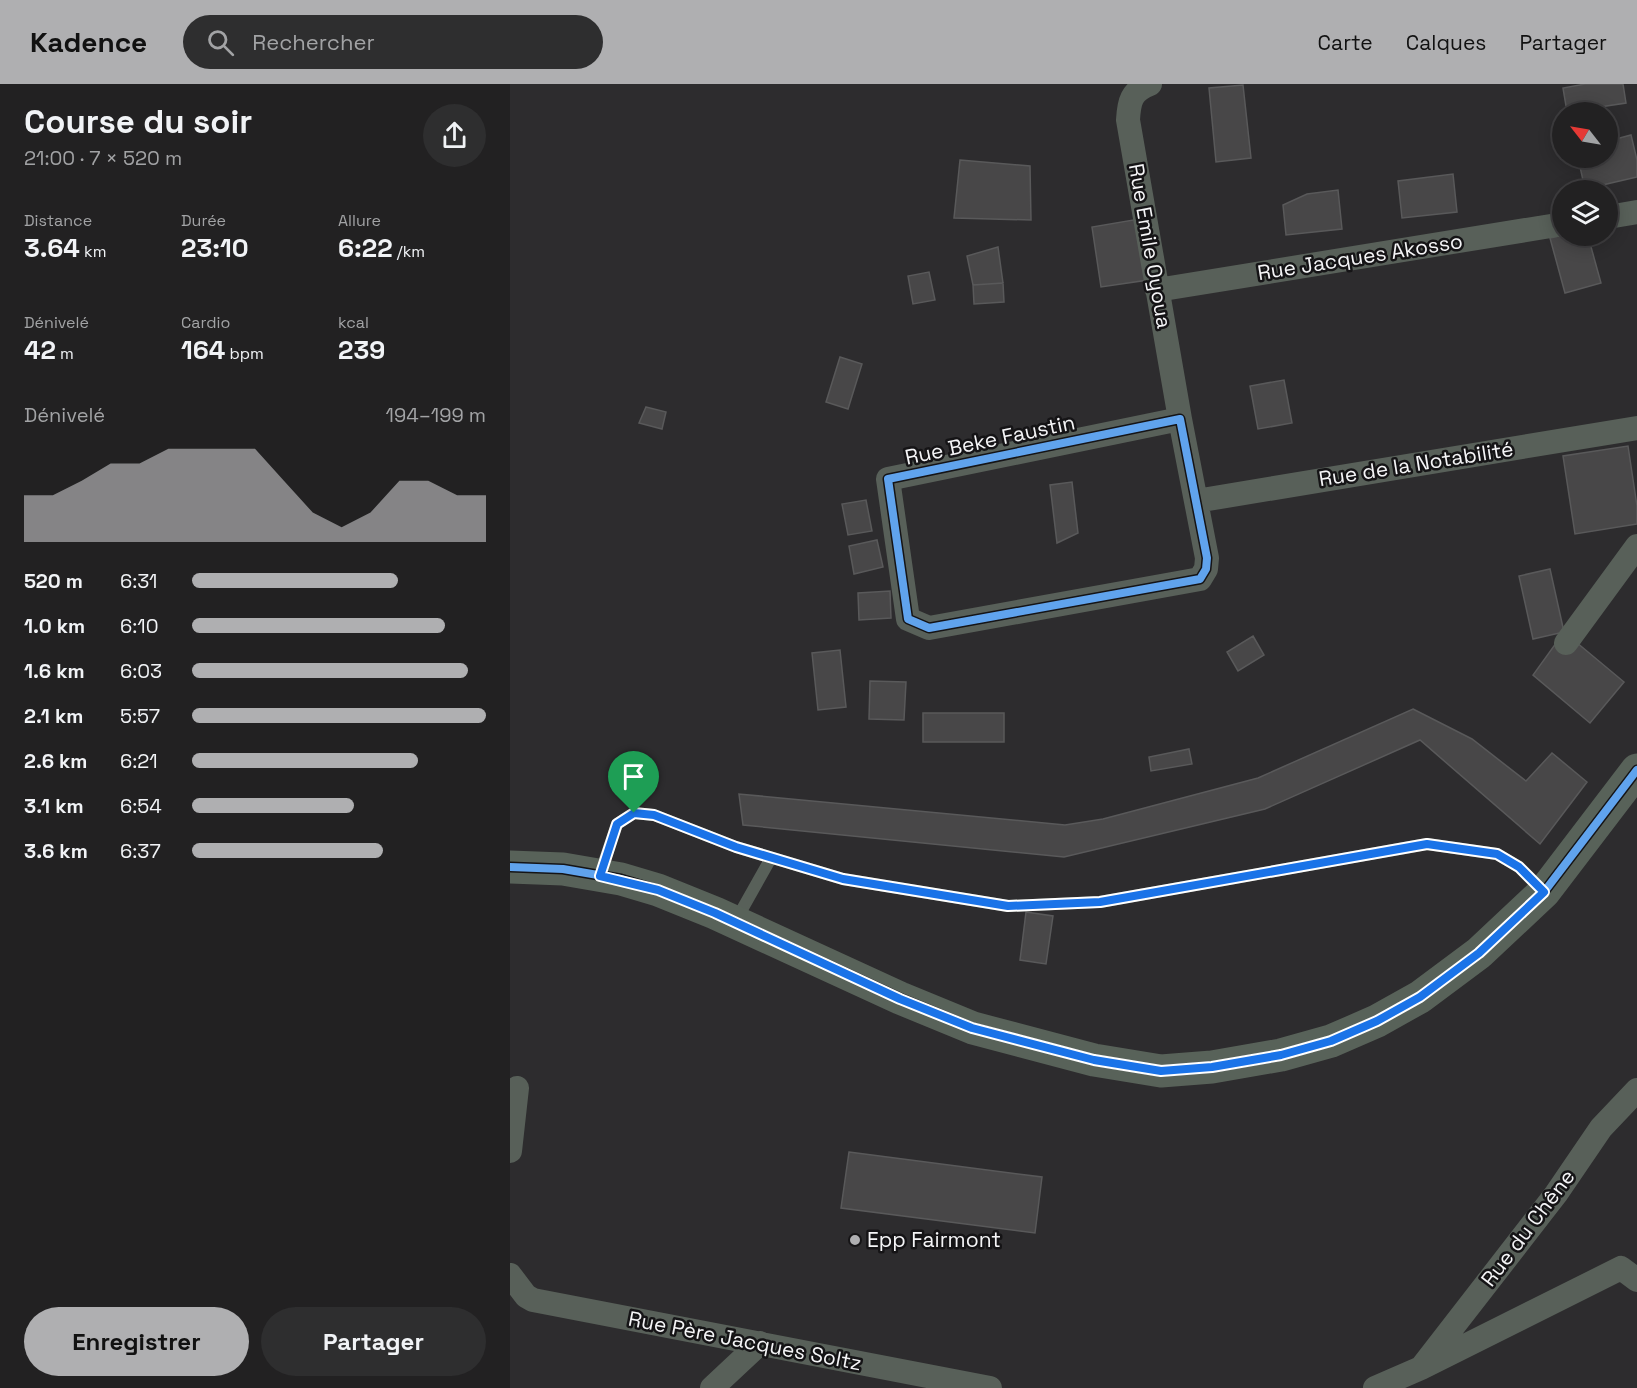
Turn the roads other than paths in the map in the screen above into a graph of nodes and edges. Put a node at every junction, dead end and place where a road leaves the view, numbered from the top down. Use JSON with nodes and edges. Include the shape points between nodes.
{"nodes":[{"id":1,"x":1150,"y":84,"type":"edge"},
{"id":2,"x":1637,"y":212,"type":"edge"},
{"id":3,"x":1618,"y":215,"type":"edge"},
{"id":4,"x":1552,"y":226,"type":"edge"},
{"id":5,"x":1158,"y":290,"type":"junction"},
{"id":6,"x":1180,"y":419,"type":"junction"},
{"id":7,"x":1637,"y":428,"type":"edge"},
{"id":8,"x":1196,"y":501,"type":"junction"},
{"id":9,"x":1637,"y":546,"type":"edge"},
{"id":10,"x":1566,"y":643,"type":"dead end"},
{"id":11,"x":1637,"y":770,"type":"edge"},
{"id":12,"x":771,"y":858,"type":"junction"},
{"id":13,"x":510,"y":867,"type":"edge"},
{"id":14,"x":600,"y":876,"type":"junction"},
{"id":15,"x":1544,"y":892,"type":"junction"},
{"id":16,"x":735,"y":922,"type":"junction"},
{"id":17,"x":518,"y":1088,"type":"dead end"},
{"id":18,"x":1637,"y":1090,"type":"edge"},
{"id":19,"x":510,"y":1151,"type":"edge"},
{"id":20,"x":510,"y":1275,"type":"edge"},
{"id":21,"x":1637,"y":1280,"type":"edge"},
{"id":22,"x":760,"y":1344,"type":"junction"},
{"id":23,"x":1421,"y":1368,"type":"junction"},
{"id":24,"x":712,"y":1388,"type":"edge"},
{"id":25,"x":990,"y":1388,"type":"edge"},
{"id":26,"x":1374,"y":1388,"type":"edge"}],
"edges":[{"from":1,"to":5,"type":"street","name":"Rue Emile Oyoua","via":[[1135,91],[1129,102],[1128,120]]},
{"from":2,"to":3,"type":"street"},
{"from":4,"to":5,"type":"street","name":"Rue Jacques Akosso"},
{"from":5,"to":6,"type":"street","name":"Rue Emile Oyoua"},
{"from":6,"to":8,"type":"street","name":"Rue Beke Faustin"},
{"from":6,"to":8,"type":"street","name":"Rue Beke Faustin","via":[[888,479],[908,619],[929,628],[1200,579],[1207,558]]},
{"from":7,"to":8,"type":"street","name":"Rue de la Notabilité"},
{"from":9,"to":10,"type":"street"},
{"from":11,"to":15,"type":"street"},
{"from":12,"to":14,"type":"lane","via":[[654,815],[634,813],[617,824]]},
{"from":12,"to":15,"type":"lane","via":[[843,879],[1008,906],[1100,902],[1427,844],[1497,854],[1519,867]]},
{"from":12,"to":16,"type":"lane"},
{"from":13,"to":14,"type":"street","via":[[563,869]]},
{"from":14,"to":16,"type":"street","via":[[658,890]]},
{"from":15,"to":16,"type":"street","via":[[1479,953],[1420,997],[1377,1021],[1331,1041],[1281,1055],[1161,1071],[1094,1060],[972,1028]]},
{"from":17,"to":19,"type":"street"},
{"from":18,"to":23,"type":"street","name":"Rue du Chêne","via":[[1601,1128],[1556,1194]]},
{"from":20,"to":22,"type":"street","name":"Rue Père Jacques Soltz","via":[[532,1300]]},
{"from":21,"to":23,"type":"street","via":[[1621,1268]]},
{"from":22,"to":24,"type":"street"},
{"from":22,"to":25,"type":"street","name":"Rue Père Jacques Soltz"},
{"from":23,"to":26,"type":"street"}]}
